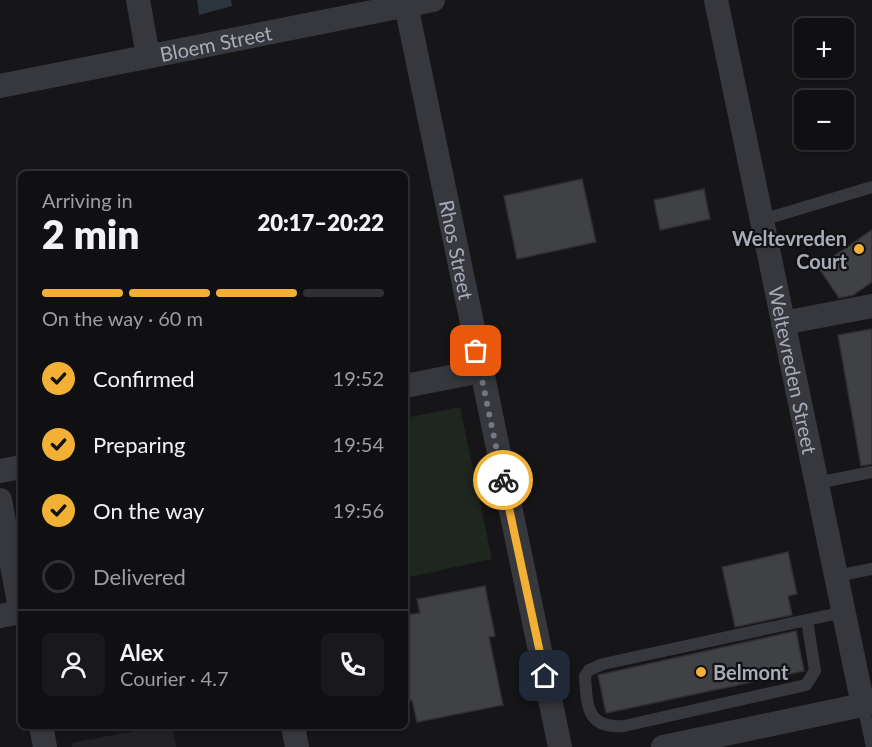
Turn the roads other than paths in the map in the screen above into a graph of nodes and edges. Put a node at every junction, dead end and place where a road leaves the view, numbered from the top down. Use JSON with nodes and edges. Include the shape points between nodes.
{"nodes":[{"id":1,"x":138,"y":0,"type":"edge"},
{"id":2,"x":433,"y":0,"type":"edge"},
{"id":3,"x":716,"y":0,"type":"edge"},
{"id":4,"x":405,"y":3,"type":"edge"},
{"id":5,"x":148,"y":56,"type":"junction"},
{"id":6,"x":0,"y":86,"type":"edge"},
{"id":7,"x":872,"y":187,"type":"edge"},
{"id":8,"x":762,"y":219,"type":"junction"},
{"id":9,"x":872,"y":306,"type":"edge"},
{"id":10,"x":783,"y":323,"type":"junction"},
{"id":11,"x":481,"y":371,"type":"junction"},
{"id":12,"x":408,"y":385,"type":"edge"},
{"id":13,"x":18,"y":468,"type":"edge"},
{"id":14,"x":0,"y":471,"type":"edge"},
{"id":15,"x":872,"y":472,"type":"edge"},
{"id":16,"x":817,"y":483,"type":"junction"},
{"id":17,"x":0,"y":500,"type":"edge"},
{"id":18,"x":872,"y":569,"type":"edge"},
{"id":19,"x":836,"y":576,"type":"junction"},
{"id":20,"x":18,"y":597,"type":"edge"},
{"id":21,"x":844,"y":612,"type":"junction"},
{"id":22,"x":18,"y":613,"type":"edge"},
{"id":23,"x":0,"y":616,"type":"edge"},
{"id":24,"x":807,"y":620,"type":"junction"},
{"id":25,"x":867,"y":704,"type":"edge"},
{"id":26,"x":42,"y":729,"type":"edge"},
{"id":27,"x":294,"y":729,"type":"edge"},
{"id":28,"x":45,"y":747,"type":"edge"},
{"id":29,"x":297,"y":747,"type":"edge"},
{"id":30,"x":560,"y":747,"type":"edge"},
{"id":31,"x":663,"y":747,"type":"edge"},
{"id":32,"x":872,"y":747,"type":"edge"}],
"edges":[{"from":1,"to":5,"type":"street"},
{"from":2,"to":4,"type":"street","name":"Bloem Street"},
{"from":3,"to":8,"type":"street","name":"Weltevreden Street"},
{"from":4,"to":5,"type":"street","name":"Bloem Street"},
{"from":4,"to":11,"type":"street","name":"Rhos Street"},
{"from":5,"to":6,"type":"street","name":"Bloem Street"},
{"from":7,"to":8,"type":"lane"},
{"from":8,"to":10,"type":"street","name":"Weltevreden Street"},
{"from":9,"to":10,"type":"street"},
{"from":10,"to":16,"type":"street","name":"Weltevreden Street"},
{"from":11,"to":12,"type":"street"},
{"from":11,"to":30,"type":"street","name":"Rhos Street"},
{"from":13,"to":14,"type":"street"},
{"from":15,"to":16,"type":"lane"},
{"from":16,"to":19,"type":"street","name":"Weltevreden Street"},
{"from":17,"to":20,"type":"street"},
{"from":18,"to":19,"type":"lane"},
{"from":19,"to":21,"type":"street","name":"Weltevreden Street"},
{"from":21,"to":24,"type":"lane"},
{"from":21,"to":25,"type":"street","name":"Weltevreden Street"},
{"from":22,"to":23,"type":"street"},
{"from":24,"to":24,"type":"lane","via":[[593,667],[585,676],[592,713],[603,726],[624,726],[806,685],[815,671]]},
{"from":25,"to":31,"type":"street"},
{"from":25,"to":32,"type":"lane"},
{"from":26,"to":28,"type":"street"},
{"from":27,"to":29,"type":"street"}]}
